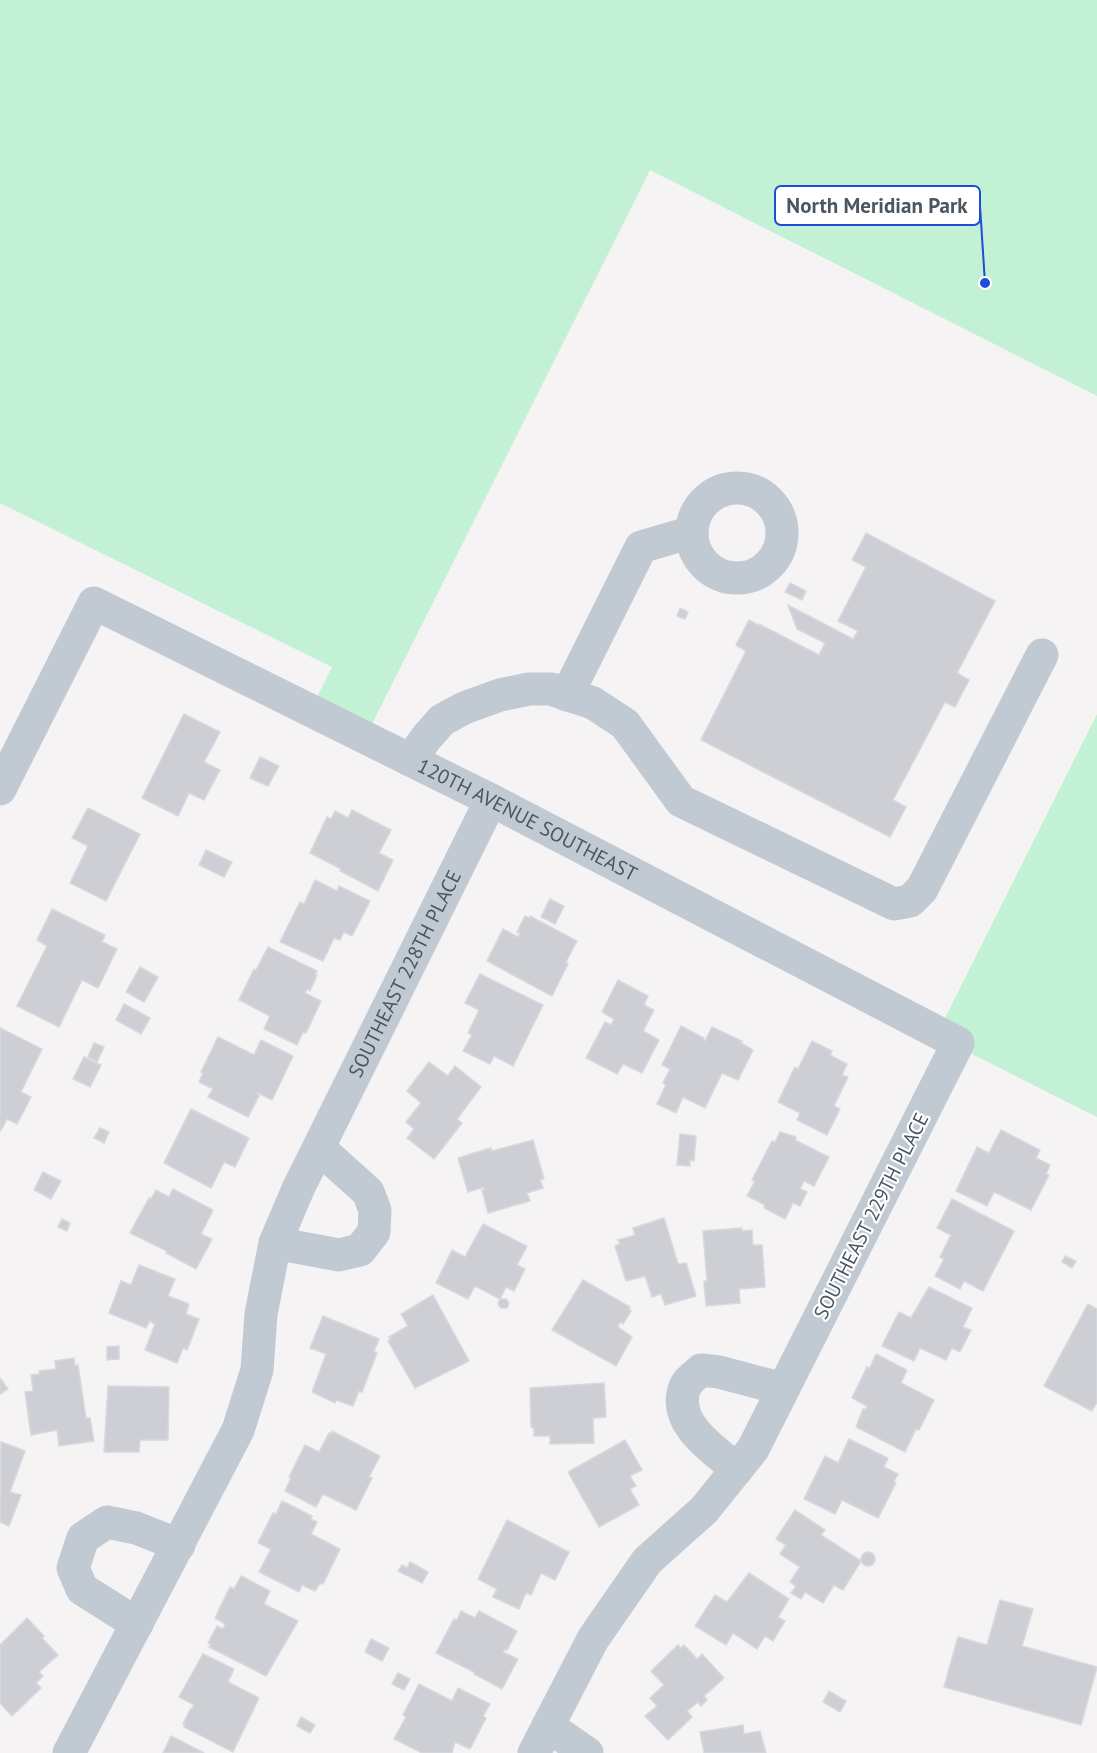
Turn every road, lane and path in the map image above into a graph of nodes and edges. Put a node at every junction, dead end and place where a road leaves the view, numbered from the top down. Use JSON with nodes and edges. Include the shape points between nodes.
{"nodes":[{"id":1,"x":692,"y":532,"type":"dead end"},
{"id":2,"x":1042,"y":655,"type":"dead end"},
{"id":3,"x":567,"y":695,"type":"junction"},
{"id":4,"x":410,"y":760,"type":"junction"},
{"id":5,"x":0,"y":789,"type":"edge"},
{"id":6,"x":491,"y":800,"type":"junction"},
{"id":7,"x":958,"y":1043,"type":"joint"},
{"id":8,"x":319,"y":1148,"type":"junction"},
{"id":9,"x":274,"y":1243,"type":"junction"},
{"id":10,"x":783,"y":1389,"type":"junction"},
{"id":11,"x":737,"y":1469,"type":"junction"},
{"id":12,"x":179,"y":1545,"type":"junction"},
{"id":13,"x":137,"y":1624,"type":"junction"},
{"id":14,"x":541,"y":1740,"type":"edge"},
{"id":15,"x":69,"y":1753,"type":"edge"},
{"id":16,"x":587,"y":1753,"type":"edge"}],
"edges":[{"from":1,"to":3,"type":"street","via":[[641,547]]},
{"from":2,"to":3,"type":"street","via":[[921,889],[910,901],[894,904],[681,801],[625,724],[593,703]]},
{"from":3,"to":4,"type":"street","via":[[551,689],[529,689],[500,694],[464,708],[442,720]]},
{"from":4,"to":5,"type":"street","name":"120TH AVENUE SOUTHEAST","via":[[94,603]]},
{"from":4,"to":6,"type":"street","name":"120TH AVENUE SOUTHEAST"},
{"from":6,"to":7,"type":"street","name":"120TH AVENUE SOUTHEAST"},
{"from":6,"to":8,"type":"street","name":"SOUTHEAST 228TH PLACE"},
{"from":7,"to":10,"type":"street","name":"SOUTHEAST 229TH PLACE"},
{"from":8,"to":9,"type":"street","name":"SOUTHEAST 228TH PLACE"},
{"from":8,"to":9,"type":"street","via":[[368,1192],[375,1210],[374,1232],[360,1250],[339,1255]]},
{"from":9,"to":12,"type":"street","name":"SOUTHEAST 228TH PLACE","via":[[256,1370],[238,1430]]},
{"from":10,"to":11,"type":"street","name":"SOUTHEAST 229TH PLACE","via":[[753,1449]]},
{"from":10,"to":11,"type":"street","via":[[700,1370],[685,1386],[683,1412],[698,1437]]},
{"from":11,"to":14,"type":"street","name":"SOUTHEAST 229TH PLACE","via":[[704,1510],[646,1561],[593,1639]]},
{"from":12,"to":13,"type":"street","name":"SOUTHEAST 228TH PLACE"},
{"from":12,"to":13,"type":"street","via":[[108,1522],[84,1538],[73,1568],[82,1589]]},
{"from":13,"to":15,"type":"street","name":"SOUTHEAST 228TH PLACE"},
{"from":14,"to":16,"type":"street","name":"SOUTHEAST 229TH PLACE"}]}
